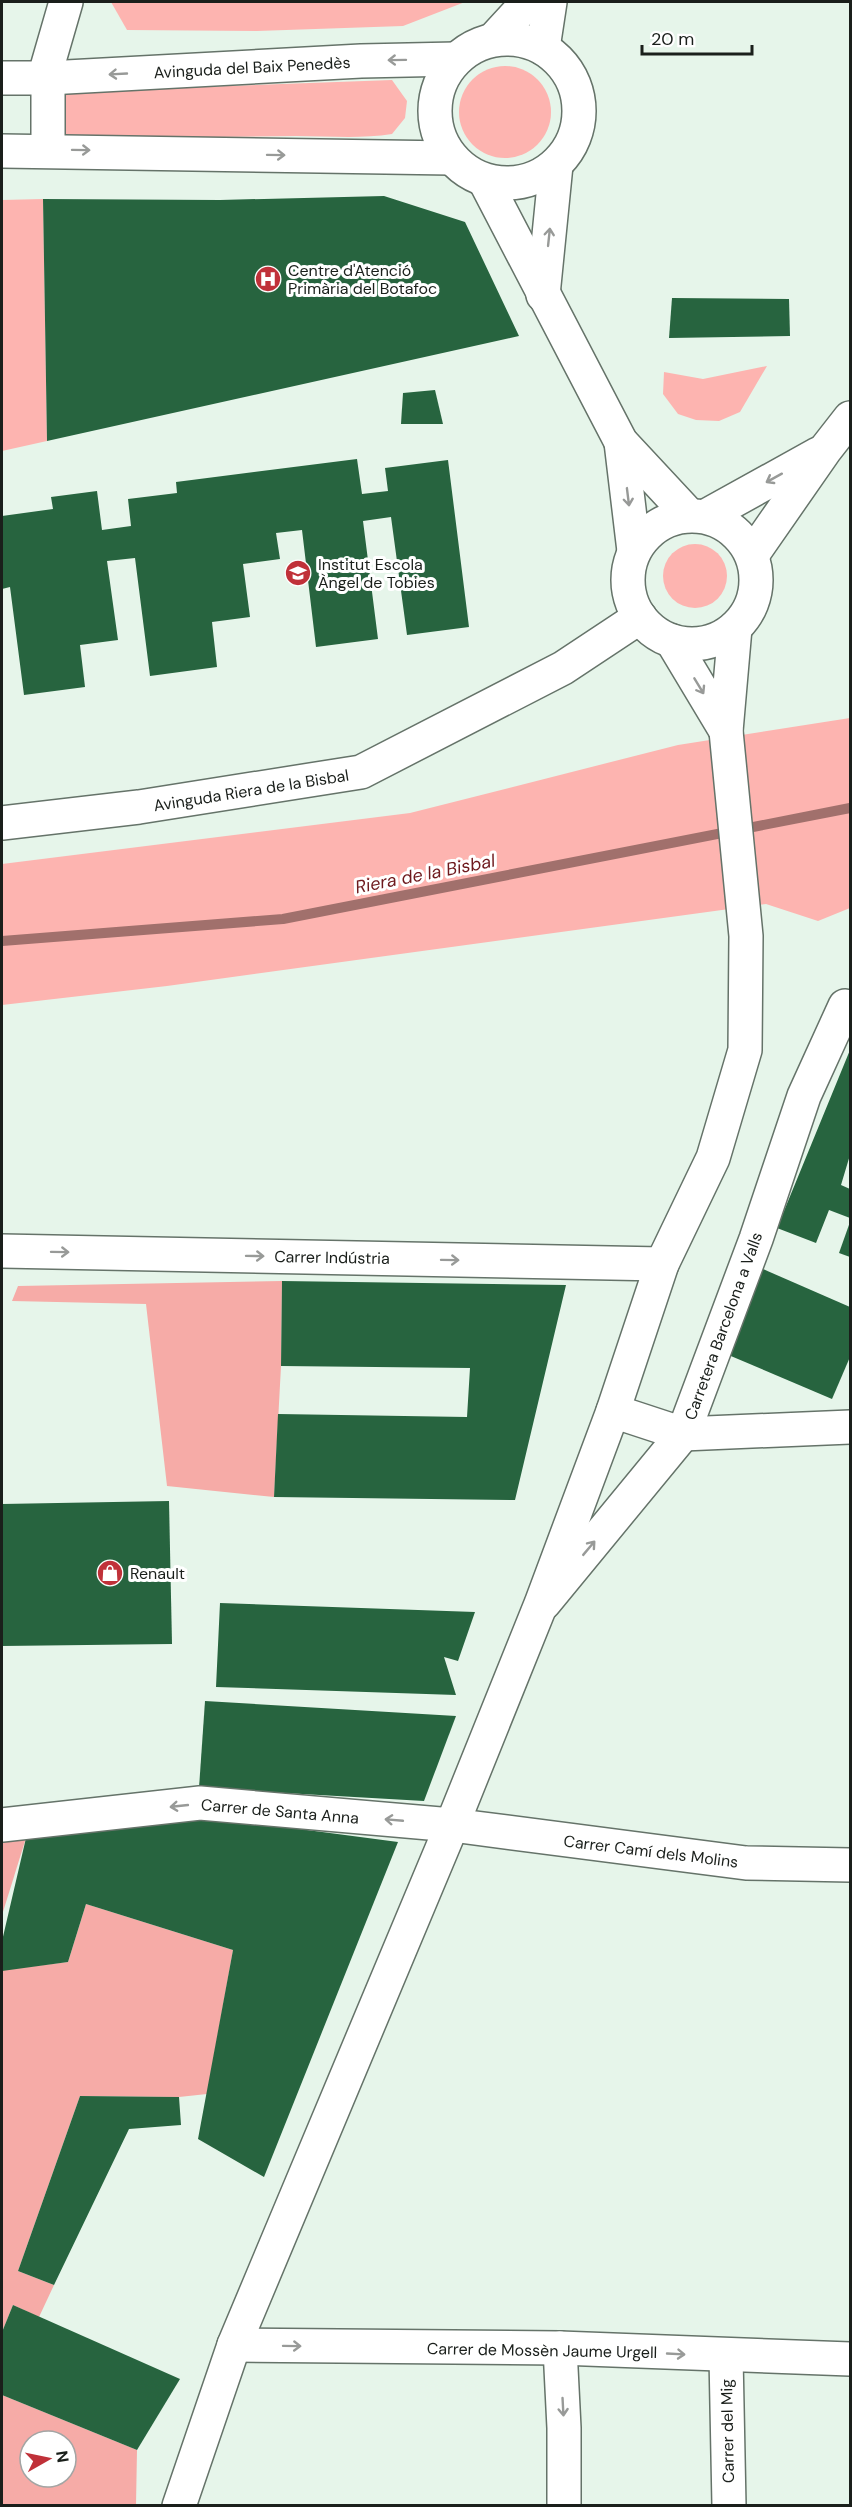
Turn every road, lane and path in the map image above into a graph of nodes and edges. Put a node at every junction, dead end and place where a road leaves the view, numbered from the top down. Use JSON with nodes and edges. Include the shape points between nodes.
{"nodes":[{"id":1,"x":66,"y":2,"type":"edge"},
{"id":2,"x":528,"y":2,"type":"edge"},
{"id":3,"x":550,"y":2,"type":"edge"},
{"id":4,"x":494,"y":39,"type":"junction"},
{"id":5,"x":543,"y":48,"type":"junction"},
{"id":6,"x":456,"y":59,"type":"junction"},
{"id":7,"x":2,"y":78,"type":"edge"},
{"id":8,"x":46,"y":78,"type":"junction"},
{"id":9,"x":48,"y":150,"type":"junction"},
{"id":10,"x":2,"y":151,"type":"edge"},
{"id":11,"x":451,"y":158,"type":"junction"},
{"id":12,"x":556,"y":165,"type":"junction"},
{"id":13,"x":485,"y":181,"type":"junction"},
{"id":14,"x":543,"y":295,"type":"junction"},
{"id":15,"x":850,"y":418,"type":"edge"},
{"id":16,"x":621,"y":442,"type":"junction"},
{"id":17,"x":825,"y":450,"type":"junction"},
{"id":18,"x":697,"y":515,"type":"junction"},
{"id":19,"x":634,"y":551,"type":"junction"},
{"id":20,"x":752,"y":555,"type":"junction"},
{"id":21,"x":640,"y":617,"type":"junction"},
{"id":22,"x":735,"y":628,"type":"junction"},
{"id":23,"x":672,"y":641,"type":"junction"},
{"id":24,"x":726,"y":743,"type":"junction"},
{"id":25,"x":2,"y":823,"type":"edge"},
{"id":26,"x":845,"y":1006,"type":"dead end"},
{"id":27,"x":2,"y":1251,"type":"edge"},
{"id":28,"x":662,"y":1264,"type":"junction"},
{"id":29,"x":613,"y":1411,"type":"junction"},
{"id":30,"x":850,"y":1427,"type":"edge"},
{"id":31,"x":683,"y":1434,"type":"junction"},
{"id":32,"x":538,"y":1609,"type":"junction"},
{"id":33,"x":452,"y":1825,"type":"junction"},
{"id":34,"x":2,"y":1826,"type":"edge"},
{"id":35,"x":850,"y":1865,"type":"edge"},
{"id":36,"x":234,"y":2345,"type":"junction"},
{"id":37,"x":560,"y":2348,"type":"junction"},
{"id":38,"x":726,"y":2356,"type":"junction"},
{"id":39,"x":850,"y":2359,"type":"edge"},
{"id":40,"x":179,"y":2505,"type":"edge"},
{"id":41,"x":564,"y":2505,"type":"edge"},
{"id":42,"x":729,"y":2505,"type":"edge"}],
"edges":[{"from":1,"to":8,"type":"street"},
{"from":2,"to":4,"type":"street"},
{"from":3,"to":5,"type":"street"},
{"from":4,"to":5,"type":"street","via":[[528,41]]},
{"from":4,"to":6,"type":"street","via":[[473,46]]},
{"from":5,"to":12,"type":"street","via":[[570,75],[580,113],[568,150]]},
{"from":6,"to":8,"type":"street","name":"Avinguda del Baix Penedès","one_way":true},
{"from":6,"to":11,"type":"street","via":[[437,89],[434,107],[435,125]]},
{"from":7,"to":8,"type":"street","name":"Avinguda del Baix Penedès"},
{"from":8,"to":9,"type":"street"},
{"from":9,"to":10,"type":"street"},
{"from":9,"to":11,"type":"street","one_way":true},
{"from":11,"to":13,"type":"street"},
{"from":12,"to":13,"type":"street","via":[[523,182]]},
{"from":14,"to":12,"type":"street","one_way":true},
{"from":13,"to":14,"type":"street"},
{"from":14,"to":16,"type":"street"},
{"from":15,"to":17,"type":"street"},
{"from":16,"to":18,"type":"street"},
{"from":16,"to":19,"type":"street","one_way":true},
{"from":17,"to":18,"type":"street","one_way":true},
{"from":17,"to":20,"type":"street"},
{"from":18,"to":19,"type":"street","via":[[667,520],[647,532]]},
{"from":18,"to":20,"type":"street","via":[[726,524],[741,537]]},
{"from":19,"to":21,"type":"street","via":[[628,585]]},
{"from":20,"to":22,"type":"street","via":[[757,587],[745,617]]},
{"from":21,"to":23,"type":"street"},
{"from":21,"to":25,"type":"street","name":"Avinguda Riera de la Bisbal","via":[[563,668],[362,772],[139,807]]},
{"from":22,"to":23,"type":"street","via":[[705,643]]},
{"from":22,"to":24,"type":"street"},
{"from":23,"to":24,"type":"street","one_way":true},
{"from":24,"to":28,"type":"street","via":[[746,936],[745,1050],[713,1158]]},
{"from":26,"to":31,"type":"street","name":"Carretera Barcelona a Valls","via":[[804,1096],[756,1239]]},
{"from":27,"to":28,"type":"street","name":"Carrer Indústria","one_way":true},
{"from":28,"to":29,"type":"street"},
{"from":29,"to":31,"type":"street"},
{"from":29,"to":32,"type":"street"},
{"from":30,"to":31,"type":"street"},
{"from":32,"to":31,"type":"street","name":"Carretera Barcelona a Valls","one_way":true},
{"from":32,"to":33,"type":"street"},
{"from":33,"to":34,"type":"street","name":"Carrer de Santa Anna","one_way":true,"via":[[200,1803]]},
{"from":33,"to":35,"type":"street","name":"Carrer Camí dels Molins","via":[[746,1863]]},
{"from":33,"to":36,"type":"street"},
{"from":36,"to":37,"type":"street","name":"Carrer de Mossèn Jaume Urgell","one_way":true},
{"from":36,"to":40,"type":"street"},
{"from":37,"to":38,"type":"street","name":"Carrer de Mossèn Jaume Urgell","one_way":true},
{"from":37,"to":41,"type":"street","one_way":true},
{"from":38,"to":39,"type":"street","name":"Carrer de Mossèn Jaume Urgell"},
{"from":38,"to":42,"type":"street","name":"Carrer del Mig"}]}
